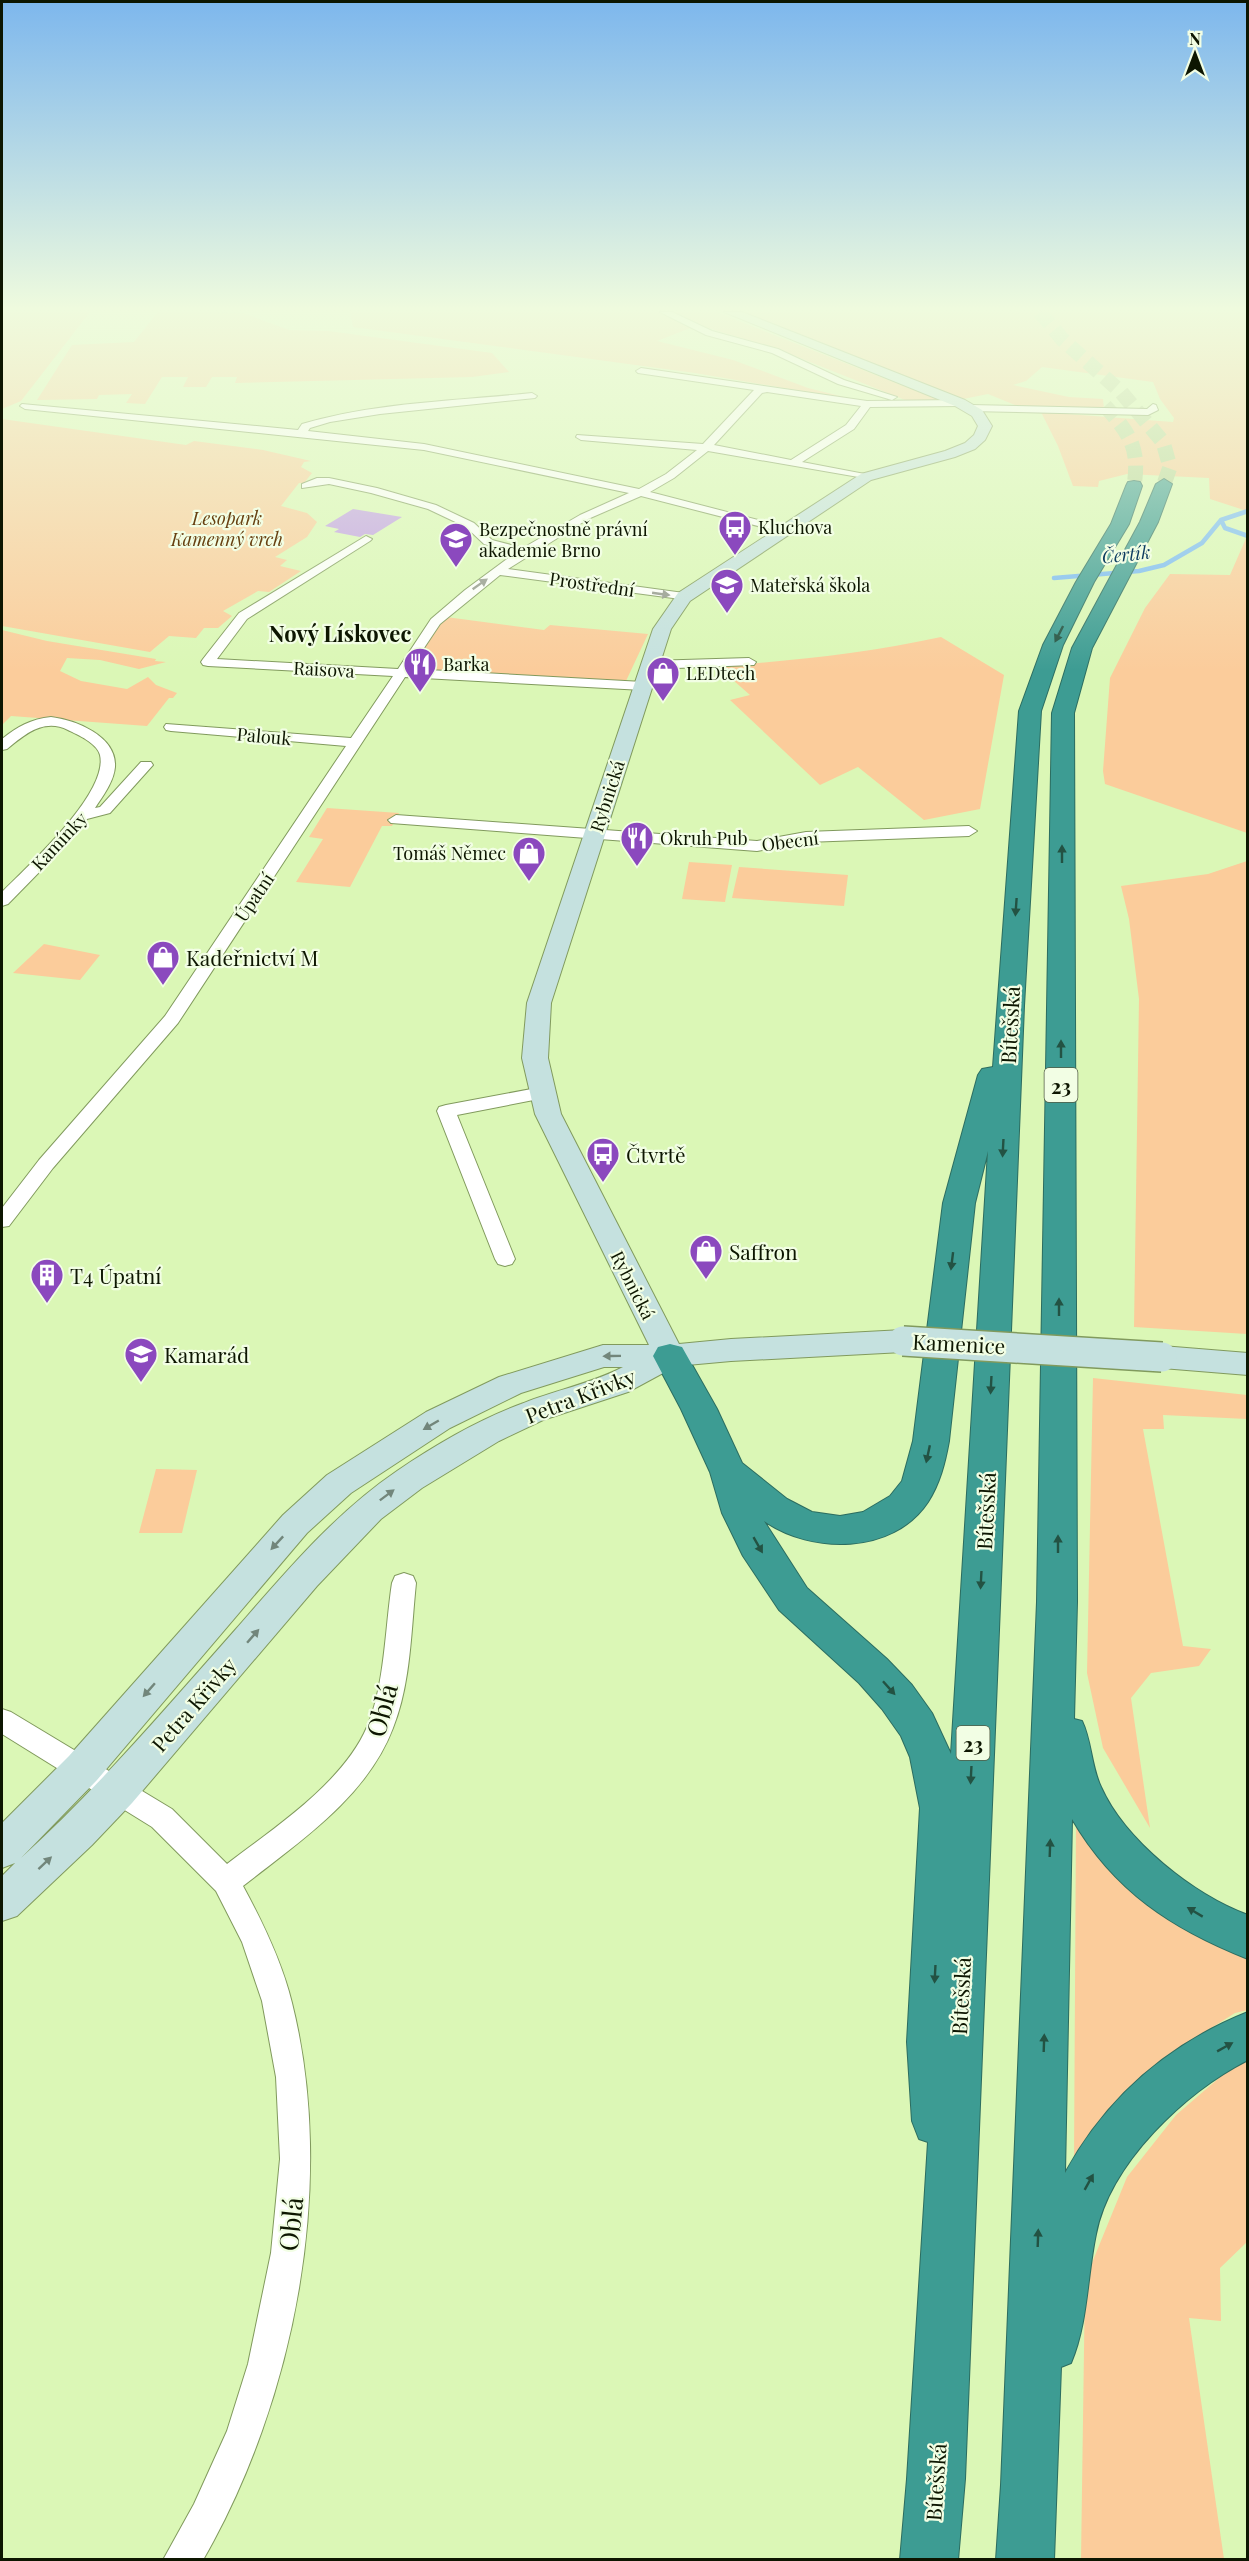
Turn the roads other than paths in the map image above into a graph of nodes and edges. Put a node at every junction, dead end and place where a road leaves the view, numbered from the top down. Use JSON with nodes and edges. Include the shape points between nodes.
{"nodes":[{"id":1,"x":279,"y":432,"type":"edge"},
{"id":2,"x":720,"y":432,"type":"edge"},
{"id":3,"x":843,"y":432,"type":"edge"},
{"id":4,"x":982,"y":432,"type":"edge"},
{"id":5,"x":301,"y":434,"type":"joint"},
{"id":6,"x":581,"y":437,"type":"dead end"},
{"id":7,"x":705,"y":447,"type":"junction"},
{"id":8,"x":793,"y":463,"type":"junction"},
{"id":9,"x":866,"y":477,"type":"junction"},
{"id":10,"x":1164,"y":484,"type":"tunnel mouth"},
{"id":11,"x":306,"y":486,"type":"dead end"},
{"id":12,"x":1134,"y":486,"type":"tunnel mouth"},
{"id":13,"x":638,"y":492,"type":"junction"},
{"id":14,"x":784,"y":530,"type":"junction"},
{"id":15,"x":366,"y":539,"type":"dead end"},
{"id":16,"x":526,"y":553,"type":"junction"},
{"id":17,"x":499,"y":571,"type":"junction"},
{"id":18,"x":684,"y":597,"type":"junction"},
{"id":19,"x":749,"y":662,"type":"dead end"},
{"id":20,"x":401,"y":673,"type":"junction"},
{"id":21,"x":646,"y":676,"type":"junction"},
{"id":22,"x":171,"y":727,"type":"dead end"},
{"id":23,"x":356,"y":743,"type":"junction"},
{"id":24,"x":2,"y":746,"type":"edge"},
{"id":25,"x":146,"y":765,"type":"dead end"},
{"id":26,"x":85,"y":815,"type":"junction"},
{"id":27,"x":396,"y":820,"type":"dead end"},
{"id":28,"x":969,"y":831,"type":"dead end"},
{"id":29,"x":594,"y":835,"type":"junction"},
{"id":30,"x":2,"y":902,"type":"edge"},
{"id":31,"x":1010,"y":1006,"type":"junction"},
{"id":32,"x":542,"y":1092,"type":"junction"},
{"id":33,"x":2,"y":1221,"type":"edge"},
{"id":34,"x":505,"y":1259,"type":"dead end"},
{"id":35,"x":670,"y":1356,"type":"junction"},
{"id":36,"x":1248,"y":1364,"type":"edge"},
{"id":37,"x":728,"y":1472,"type":"junction"},
{"id":38,"x":404,"y":1583,"type":"dead end"},
{"id":39,"x":1057,"y":1602,"type":"junction"},
{"id":40,"x":2,"y":1720,"type":"edge"},
{"id":41,"x":82,"y":1768,"type":"junction"},
{"id":42,"x":118,"y":1791,"type":"junction"},
{"id":43,"x":2,"y":1850,"type":"edge"},
{"id":44,"x":226,"y":1882,"type":"junction"},
{"id":45,"x":2,"y":1902,"type":"edge"},
{"id":46,"x":1248,"y":1937,"type":"edge"},
{"id":47,"x":1248,"y":2035,"type":"edge"},
{"id":48,"x":947,"y":2263,"type":"junction"},
{"id":49,"x":1030,"y":2485,"type":"junction"},
{"id":50,"x":182,"y":2559,"type":"edge"},
{"id":51,"x":929,"y":2559,"type":"edge"},
{"id":52,"x":1025,"y":2559,"type":"edge"}],
"edges":[{"from":1,"to":5,"type":"street"},
{"from":2,"to":7,"type":"street","name":"Úpatní"},
{"from":3,"to":8,"type":"street"},
{"from":4,"to":9,"type":"street","name":"Rybnická","via":[[970,446],[950,454]]},
{"from":5,"to":13,"type":"street","via":[[424,447]]},
{"from":6,"to":7,"type":"street"},
{"from":7,"to":8,"type":"street"},
{"from":7,"to":13,"type":"street","name":"Úpatní","via":[[670,476]]},
{"from":8,"to":9,"type":"street"},
{"from":9,"to":14,"type":"street","name":"Rybnická"},
{"from":39,"to":10,"type":"highway","number":"23","one_way":true,"via":[[1063,713],[1082,648],[1149,522]]},
{"from":11,"to":16,"type":"street","via":[[329,481],[432,507],[470,525],[488,542]]},
{"from":12,"to":31,"type":"highway","name":"Bítešská","number":"23","one_way":true,"via":[[1120,524],[1053,645],[1030,711]]},
{"from":13,"to":14,"type":"street"},
{"from":13,"to":16,"type":"street","name":"Úpatní","via":[[583,518]]},
{"from":14,"to":18,"type":"street","name":"Rybnická"},
{"from":15,"to":20,"type":"street","name":"Raisova","via":[[243,616],[208,662]]},
{"from":16,"to":17,"type":"street","name":"Úpatní"},
{"from":17,"to":18,"type":"street","name":"Prostřední","one_way":true},
{"from":20,"to":17,"type":"street","name":"Úpatní","one_way":true,"via":[[435,622]]},
{"from":18,"to":21,"type":"street","name":"Rybnická","via":[[662,628]]},
{"from":19,"to":21,"type":"street","name":"Raisova"},
{"from":20,"to":21,"type":"street","name":"Raisova"},
{"from":20,"to":23,"type":"street","name":"Úpatní"},
{"from":21,"to":29,"type":"street","name":"Rybnická"},
{"from":22,"to":23,"type":"street","name":"Palouk"},
{"from":23,"to":33,"type":"street","name":"Úpatní","via":[[172,1019],[46,1164]]},
{"from":24,"to":26,"type":"street","name":"Kamínky","via":[[34,723],[51,720],[70,726],[99,744],[108,755],[108,764]]},
{"from":25,"to":26,"type":"street","via":[[105,810]]},
{"from":26,"to":30,"type":"street","name":"Kamínky"},
{"from":27,"to":29,"type":"street","name":"Obecní"},
{"from":28,"to":29,"type":"street","name":"Obecní","via":[[806,837],[757,846]]},
{"from":29,"to":32,"type":"street","name":"Rybnická","via":[[539,1003],[535,1058]]},
{"from":31,"to":37,"type":"highway","one_way":true,"via":[[959,1203],[931,1441],[918,1486],[905,1504],[887,1517],[864,1527],[835,1530],[791,1520]]},
{"from":31,"to":48,"type":"highway","name":"Bítešská","number":"23","one_way":true},
{"from":32,"to":34,"type":"street","via":[[446,1111]]},
{"from":32,"to":35,"type":"street","name":"Rybnická","via":[[548,1114]]},
{"from":35,"to":36,"type":"street","name":"Kamenice","bridge":true,"via":[[903,1341]]},
{"from":35,"to":37,"type":"highway"},
{"from":35,"to":41,"type":"street","name":"Petra Křivky","one_way":true,"via":[[603,1356],[510,1385],[438,1420],[361,1468],[272,1548]]},
{"from":42,"to":35,"type":"street","name":"Petra Křivky","one_way":true,"via":[[321,1557],[390,1493],[450,1453],[508,1422],[617,1384]]},
{"from":37,"to":48,"type":"highway","one_way":true,"via":[[741,1513],[783,1585],[897,1697],[917,1726],[931,1757],[942,1808],[931,2042]]},
{"from":38,"to":44,"type":"street","name":"Oblá","via":[[388,1695],[369,1750],[327,1798]]},
{"from":46,"to":39,"type":"highway","one_way":true,"via":[[1223,1928],[1172,1898],[1116,1844],[1093,1815],[1073,1772],[1070,1756]]},
{"from":49,"to":39,"type":"highway","number":"23","one_way":true},
{"from":40,"to":41,"type":"street"},
{"from":41,"to":42,"type":"street","name":"Oblá"},
{"from":41,"to":43,"type":"street","name":"Petra Křivky"},
{"from":42,"to":44,"type":"street","name":"Oblá","via":[[162,1818]]},
{"from":45,"to":42,"type":"street","name":"Petra Křivky","one_way":true},
{"from":44,"to":50,"type":"street","name":"Oblá","via":[[255,1938],[277,2001],[292,2077],[296,2159],[288,2253],[265,2364],[244,2434],[207,2517]]},
{"from":49,"to":47,"type":"highway","one_way":true,"via":[[1065,2258],[1073,2216],[1084,2188],[1101,2159],[1146,2102],[1204,2059]]},
{"from":48,"to":51,"type":"highway","name":"Bítešská","number":"23"},
{"from":49,"to":52,"type":"highway","number":"23"}]}
